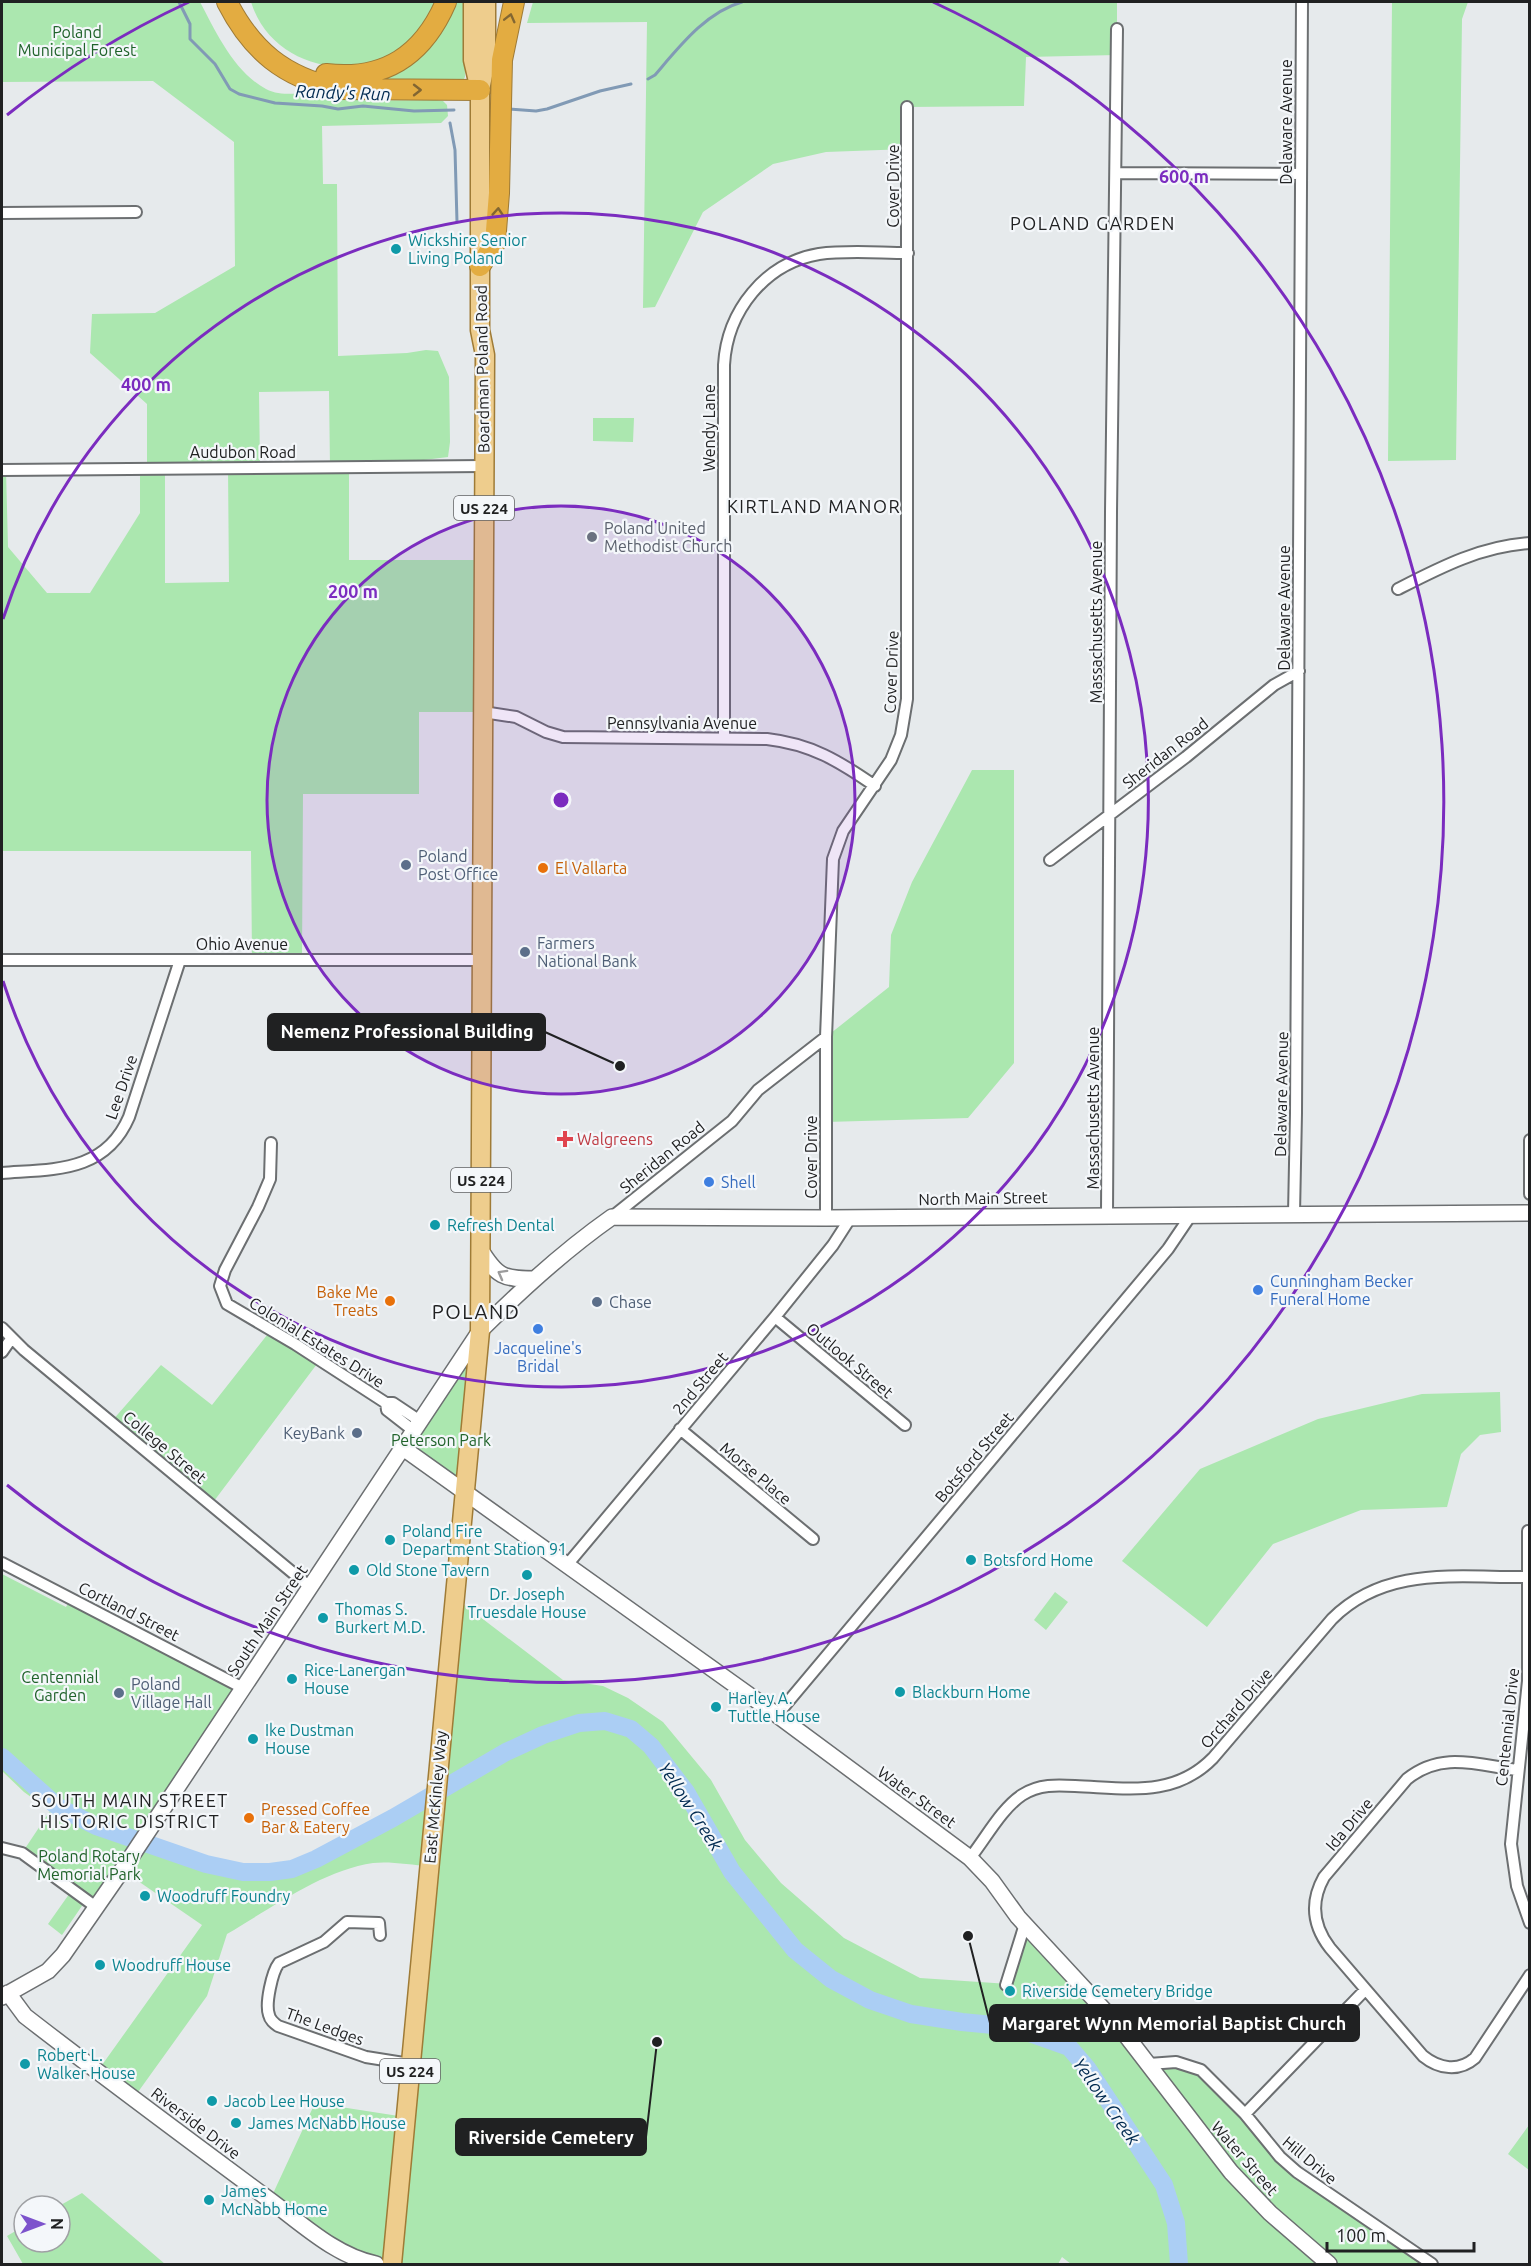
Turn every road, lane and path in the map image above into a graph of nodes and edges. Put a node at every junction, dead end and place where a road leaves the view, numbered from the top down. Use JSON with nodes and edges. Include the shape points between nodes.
{"nodes":[{"id":1,"x":227,"y":2,"type":"edge"},
{"id":2,"x":243,"y":2,"type":"edge"},
{"id":3,"x":446,"y":2,"type":"edge"},
{"id":4,"x":473,"y":2,"type":"edge"},
{"id":5,"x":486,"y":2,"type":"edge"},
{"id":6,"x":514,"y":2,"type":"edge"},
{"id":7,"x":1302,"y":2,"type":"edge"},
{"id":8,"x":1117,"y":29,"type":"dead end"},
{"id":9,"x":480,"y":90,"type":"junction"},
{"id":10,"x":908,"y":107,"type":"dead end"},
{"id":11,"x":1116,"y":172,"type":"junction"},
{"id":12,"x":1301,"y":174,"type":"junction"},
{"id":13,"x":136,"y":212,"type":"dead end"},
{"id":14,"x":2,"y":213,"type":"edge"},
{"id":15,"x":908,"y":253,"type":"junction"},
{"id":16,"x":480,"y":266,"type":"junction"},
{"id":17,"x":484,"y":466,"type":"junction"},
{"id":18,"x":2,"y":470,"type":"edge"},
{"id":19,"x":1530,"y":543,"type":"edge"},
{"id":20,"x":1398,"y":589,"type":"dead end"},
{"id":21,"x":1299,"y":671,"type":"junction"},
{"id":22,"x":483,"y":712,"type":"junction"},
{"id":23,"x":724,"y":738,"type":"junction"},
{"id":24,"x":874,"y":786,"type":"junction"},
{"id":25,"x":1110,"y":815,"type":"junction"},
{"id":26,"x":1050,"y":860,"type":"dead end"},
{"id":27,"x":2,"y":960,"type":"edge"},
{"id":28,"x":180,"y":960,"type":"junction"},
{"id":29,"x":483,"y":960,"type":"junction"},
{"id":30,"x":826,"y":1037,"type":"junction"},
{"id":31,"x":1530,"y":1140,"type":"edge"},
{"id":32,"x":271,"y":1143,"type":"dead end"},
{"id":33,"x":2,"y":1173,"type":"edge"},
{"id":34,"x":1530,"y":1194,"type":"edge"},
{"id":35,"x":1530,"y":1213,"type":"edge"},
{"id":36,"x":1294,"y":1214,"type":"junction"},
{"id":37,"x":1107,"y":1215,"type":"junction"},
{"id":38,"x":1191,"y":1215,"type":"junction"},
{"id":39,"x":612,"y":1217,"type":"junction"},
{"id":40,"x":851,"y":1217,"type":"junction"},
{"id":41,"x":826,"y":1218,"type":"junction"},
{"id":42,"x":480,"y":1249,"type":"junction"},
{"id":43,"x":535,"y":1280,"type":"junction"},
{"id":44,"x":775,"y":1317,"type":"junction"},
{"id":45,"x":2,"y":1328,"type":"edge"},
{"id":46,"x":480,"y":1330,"type":"junction"},
{"id":47,"x":11,"y":1339,"type":"junction"},
{"id":48,"x":2,"y":1352,"type":"edge"},
{"id":49,"x":905,"y":1425,"type":"dead end"},
{"id":50,"x":417,"y":1426,"type":"junction"},
{"id":51,"x":680,"y":1429,"type":"junction"},
{"id":52,"x":403,"y":1448,"type":"junction"},
{"id":53,"x":464,"y":1491,"type":"junction"},
{"id":54,"x":1528,"y":1531,"type":"dead end"},
{"id":55,"x":813,"y":1539,"type":"dead end"},
{"id":56,"x":2,"y":1563,"type":"edge"},
{"id":57,"x":567,"y":1565,"type":"junction"},
{"id":58,"x":1528,"y":1577,"type":"junction"},
{"id":59,"x":310,"y":1587,"type":"junction"},
{"id":60,"x":243,"y":1688,"type":"junction"},
{"id":61,"x":777,"y":1715,"type":"junction"},
{"id":62,"x":1518,"y":1770,"type":"junction"},
{"id":63,"x":2,"y":1848,"type":"edge"},
{"id":64,"x":970,"y":1858,"type":"junction"},
{"id":65,"x":96,"y":1907,"type":"junction"},
{"id":66,"x":1530,"y":1923,"type":"edge"},
{"id":67,"x":1025,"y":1924,"type":"junction"},
{"id":68,"x":380,"y":1935,"type":"dead end"},
{"id":69,"x":1530,"y":1975,"type":"edge"},
{"id":70,"x":1006,"y":1985,"type":"dead end"},
{"id":71,"x":1365,"y":1990,"type":"junction"},
{"id":72,"x":5,"y":1995,"type":"edge"},
{"id":73,"x":410,"y":2064,"type":"junction"},
{"id":74,"x":1149,"y":2064,"type":"junction"},
{"id":75,"x":1245,"y":2114,"type":"junction"},
{"id":76,"x":376,"y":2265,"type":"edge"},
{"id":77,"x":392,"y":2265,"type":"edge"},
{"id":78,"x":1329,"y":2265,"type":"edge"},
{"id":79,"x":1432,"y":2265,"type":"edge"}],
"edges":[{"from":1,"to":9,"type":"highway","one_way":true,"via":[[247,36],[266,56],[287,72],[315,84],[350,89]]},
{"from":2,"to":3,"type":"highway","via":[[255,26],[283,58],[303,68],[347,76],[379,70],[409,55],[433,29]]},
{"from":4,"to":9,"type":"main road","name":"Boardman Poland Road","number":"US 224","via":[[473,60]]},
{"from":5,"to":9,"type":"main road","name":"Boardman Poland Road","number":"US 224","via":[[486,62]]},
{"from":16,"to":6,"type":"highway","one_way":true,"via":[[495,243],[502,60]]},
{"from":7,"to":12,"type":"street","name":"Delaware Avenue"},
{"from":8,"to":11,"type":"street","name":"Massachusetts Avenue"},
{"from":9,"to":16,"type":"main road","name":"Boardman Poland Road","number":"US 224"},
{"from":10,"to":15,"type":"street","name":"Cover Drive"},
{"from":11,"to":12,"type":"street"},
{"from":11,"to":25,"type":"street","name":"Massachusetts Avenue"},
{"from":12,"to":21,"type":"street","name":"Delaware Avenue"},
{"from":13,"to":14,"type":"street"},
{"from":15,"to":23,"type":"street","name":"Wendy Lane","via":[[834,253],[804,258],[778,270],[756,288],[733,323],[724,365]]},
{"from":15,"to":24,"type":"street","name":"Cover Drive","via":[[908,699],[897,748]]},
{"from":16,"to":17,"type":"main road","name":"Boardman Poland Road","number":"US 224","via":[[480,330],[485,355]]},
{"from":17,"to":18,"type":"street","name":"Audubon Road"},
{"from":17,"to":22,"type":"main road","name":"Boardman Poland Road","number":"US 224"},
{"from":19,"to":20,"type":"street","via":[[1454,561]]},
{"from":21,"to":25,"type":"street","name":"Sheridan Road","via":[[1274,684]]},
{"from":21,"to":36,"type":"street","name":"Delaware Avenue"},
{"from":22,"to":23,"type":"street","name":"Pennsylvania Avenue","via":[[516,717],[563,737]]},
{"from":22,"to":29,"type":"main road","name":"Boardman Poland Road","number":"US 224"},
{"from":23,"to":24,"type":"street","name":"Pennsylvania Avenue","via":[[803,745],[840,762]]},
{"from":24,"to":30,"type":"street","name":"Cover Drive","via":[[843,831],[832,859]]},
{"from":25,"to":26,"type":"street","name":"Sheridan Road"},
{"from":25,"to":37,"type":"street","name":"Massachusetts Avenue"},
{"from":27,"to":28,"type":"street","name":"Ohio Avenue"},
{"from":28,"to":29,"type":"street","name":"Ohio Avenue"},
{"from":28,"to":33,"type":"street","name":"Lee Drive","via":[[129,1117],[112,1144],[77,1165]]},
{"from":29,"to":42,"type":"main road","number":"US 224"},
{"from":30,"to":39,"type":"street","name":"Sheridan Road","via":[[758,1090],[732,1121]]},
{"from":30,"to":41,"type":"street","name":"Cover Drive"},
{"from":31,"to":34,"type":"street"},
{"from":32,"to":50,"type":"street","name":"Colonial Estates Drive","via":[[270,1179],[220,1286],[226,1304],[386,1403],[393,1403]]},
{"from":35,"to":36,"type":"main road","name":"North Main Street"},
{"from":36,"to":38,"type":"main road","name":"North Main Street"},
{"from":37,"to":38,"type":"main road","name":"North Main Street"},
{"from":37,"to":40,"type":"main road","name":"North Main Street"},
{"from":38,"to":61,"type":"street","name":"Botsford Street","via":[[1168,1249]]},
{"from":39,"to":41,"type":"main road","name":"North Main Street"},
{"from":39,"to":43,"type":"main road"},
{"from":40,"to":41,"type":"main road","name":"North Main Street"},
{"from":40,"to":44,"type":"street","name":"2nd Street"},
{"from":43,"to":42,"type":"main road","one_way":true,"via":[[504,1277],[491,1267]]},
{"from":42,"to":46,"type":"main road","number":"US 224"},
{"from":43,"to":46,"type":"main road"},
{"from":44,"to":49,"type":"street","name":"Outlook Street"},
{"from":44,"to":51,"type":"street","name":"2nd Street"},
{"from":45,"to":47,"type":"street","name":"College Street"},
{"from":46,"to":50,"type":"main road","name":"South Main Street"},
{"from":46,"to":53,"type":"main road","name":"East McKinley Way","number":"US 224"},
{"from":47,"to":48,"type":"street"},
{"from":47,"to":59,"type":"street","name":"College Street"},
{"from":50,"to":52,"type":"main road","name":"South Main Street"},
{"from":51,"to":55,"type":"street","name":"Morse Place"},
{"from":51,"to":57,"type":"street","name":"2nd Street"},
{"from":52,"to":53,"type":"main road","name":"Water Street"},
{"from":52,"to":59,"type":"main road","name":"South Main Street"},
{"from":53,"to":57,"type":"main road","name":"Water Street"},
{"from":53,"to":73,"type":"main road","name":"East McKinley Way","number":"US 224"},
{"from":54,"to":58,"type":"street","name":"Centennial Drive"},
{"from":56,"to":60,"type":"street","name":"Cortland Street"},
{"from":57,"to":61,"type":"main road","name":"Water Street"},
{"from":58,"to":62,"type":"street","name":"Centennial Drive","via":[[1528,1681]]},
{"from":58,"to":64,"type":"street","name":"Orchard Drive","via":[[1410,1579],[1366,1592],[1332,1619],[1196,1774],[1152,1789],[1053,1785],[1034,1789],[1013,1802]]},
{"from":59,"to":60,"type":"main road","name":"South Main Street"},
{"from":60,"to":65,"type":"main road","name":"South Main Street"},
{"from":61,"to":64,"type":"main road","name":"Water Street"},
{"from":62,"to":66,"type":"street","name":"Centennial Drive","via":[[1511,1855]]},
{"from":62,"to":71,"type":"street","name":"Ida Drive","via":[[1446,1761],[1417,1771],[1324,1878],[1315,1903],[1318,1930]]},
{"from":63,"to":65,"type":"street","via":[[22,1853]]},
{"from":64,"to":67,"type":"main road","name":"Water Street"},
{"from":65,"to":72,"type":"main road","name":"South Main Street","via":[[48,1971]]},
{"from":67,"to":70,"type":"street"},
{"from":67,"to":74,"type":"main road","name":"Water Street","via":[[1085,1987]]},
{"from":68,"to":73,"type":"street","name":"The Ledges","via":[[379,1923],[347,1922],[324,1942],[279,1963],[273,1976],[269,2016],[278,2026],[366,2057]]},
{"from":69,"to":71,"type":"street","via":[[1480,2051],[1470,2062],[1454,2067],[1436,2065],[1423,2056]]},
{"from":71,"to":75,"type":"street"},
{"from":72,"to":76,"type":"main road","name":"Riverside Drive","via":[[25,2016],[255,2189],[338,2249]]},
{"from":73,"to":77,"type":"main road","name":"East McKinley Way","number":"US 224"},
{"from":74,"to":75,"type":"street","name":"Hill Drive","via":[[1176,2062],[1196,2067]]},
{"from":74,"to":78,"type":"main road","name":"Water Street","via":[[1231,2172]]},
{"from":75,"to":79,"type":"street","name":"Hill Drive","via":[[1297,2172]]}]}
